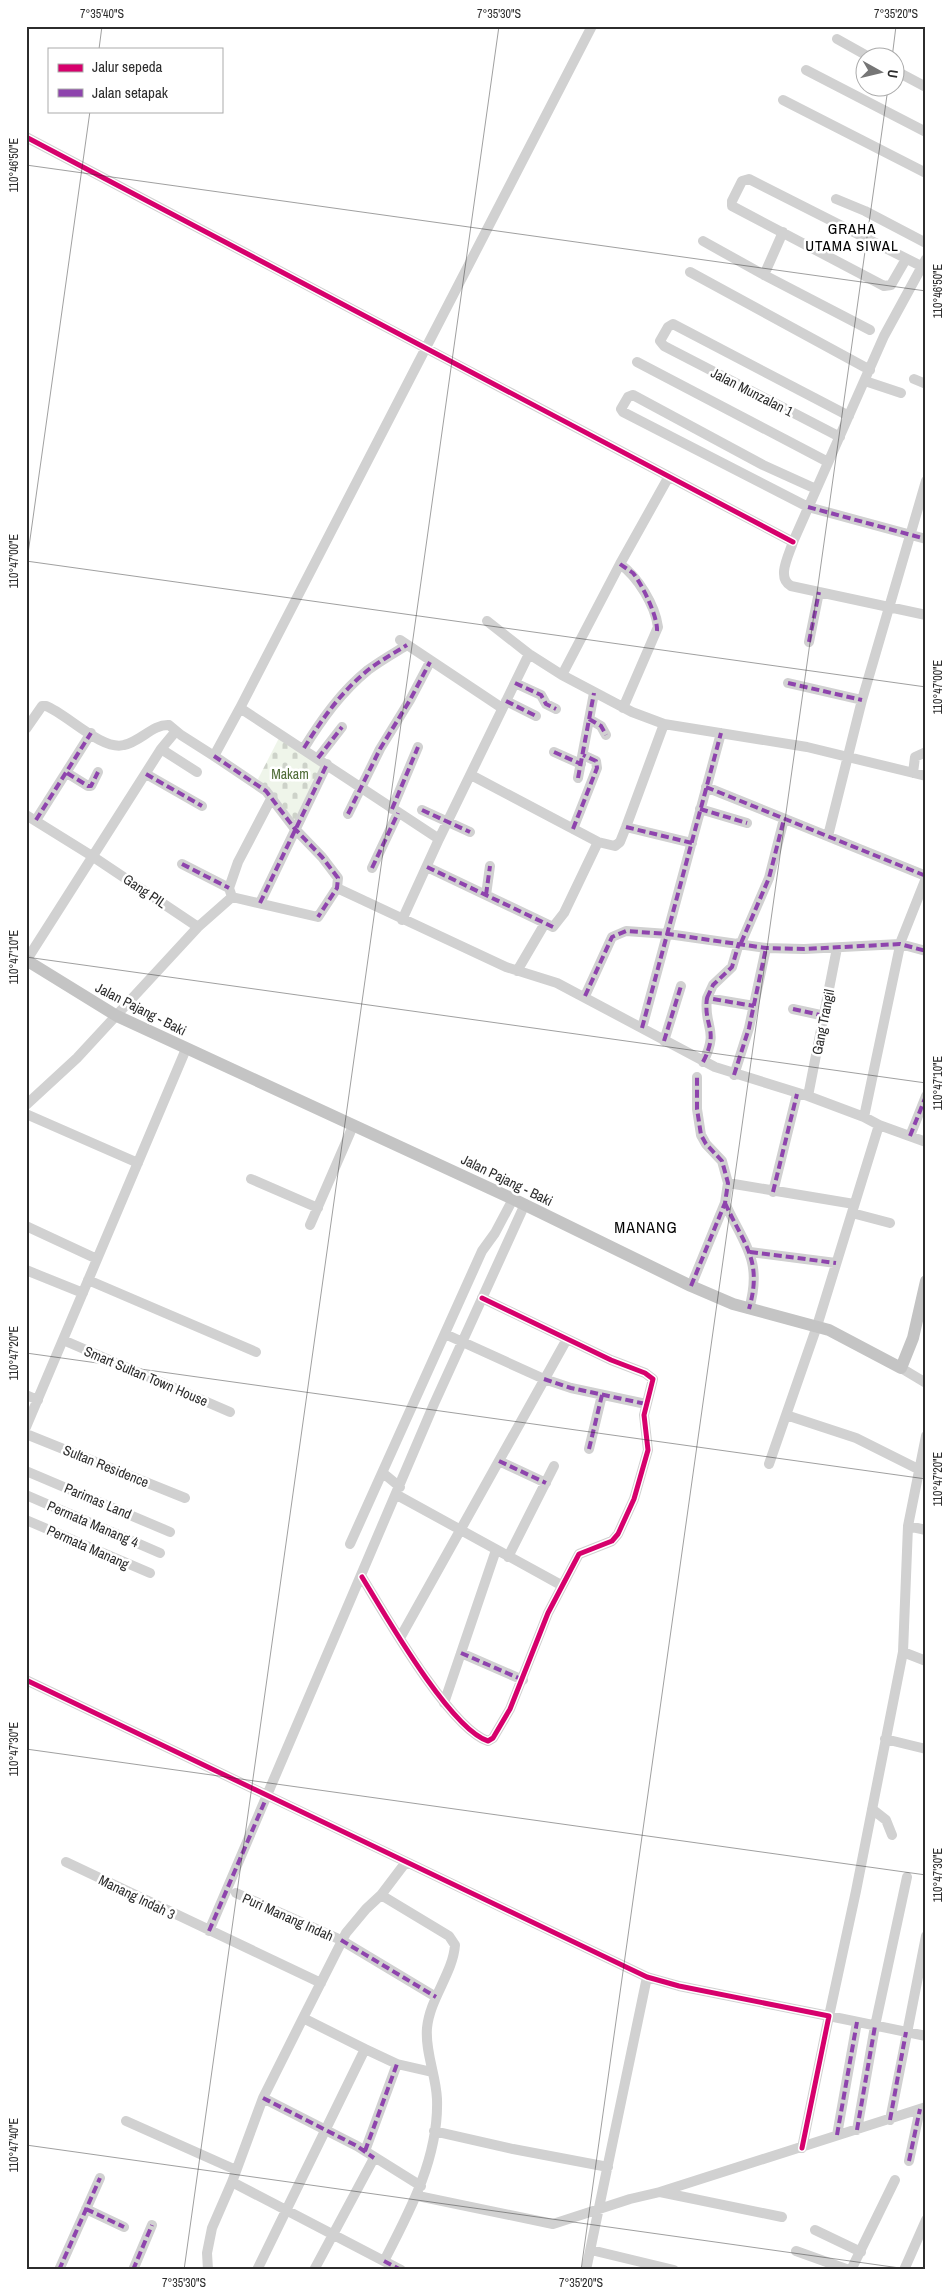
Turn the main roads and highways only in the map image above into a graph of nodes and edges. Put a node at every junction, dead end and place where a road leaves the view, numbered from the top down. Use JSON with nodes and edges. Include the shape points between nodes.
{"nodes":[{"id":1,"x":26,"y":961,"type":"edge"},
{"id":2,"x":926,"y":1281,"type":"edge"}],
"edges":[{"from":1,"to":2,"type":"main road","name":"Jalan Pajang - Baki","via":[[117,1016],[525,1204],[692,1286],[749,1309],[838,1333],[902,1368],[913,1338]]}]}
